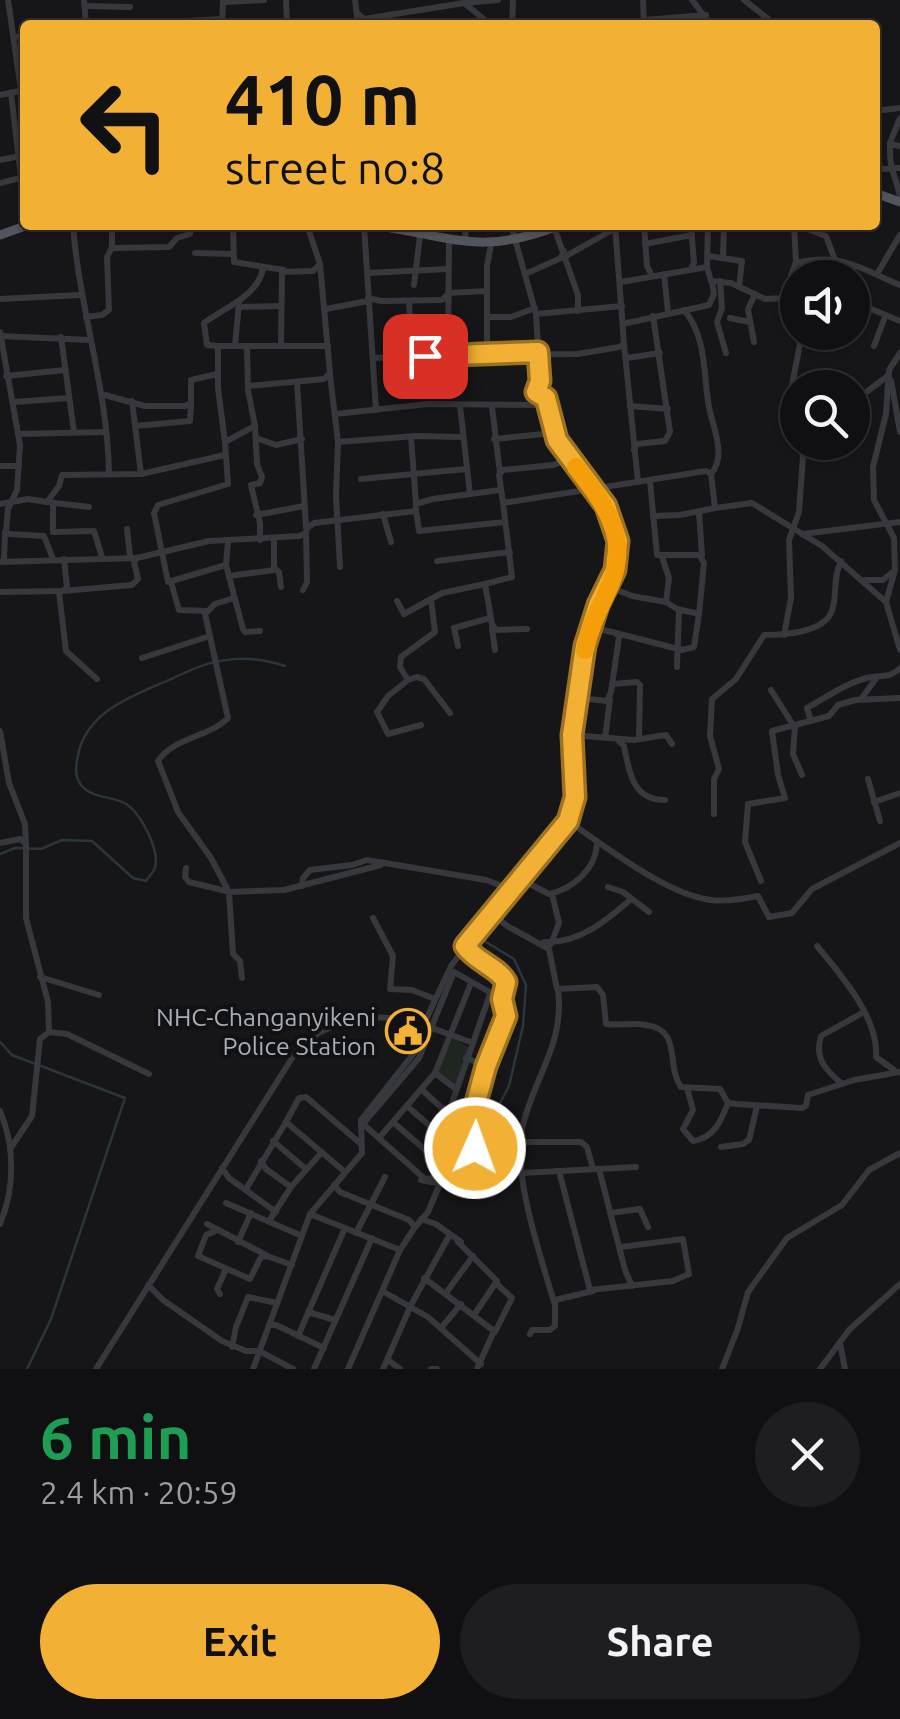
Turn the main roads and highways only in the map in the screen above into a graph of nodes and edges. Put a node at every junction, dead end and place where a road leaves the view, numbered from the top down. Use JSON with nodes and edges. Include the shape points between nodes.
{"nodes":[{"id":1,"x":394,"y":230,"type":"edge"},
{"id":2,"x":545,"y":230,"type":"edge"}],
"edges":[{"from":1,"to":2,"type":"main road","via":[[490,244]]}]}
